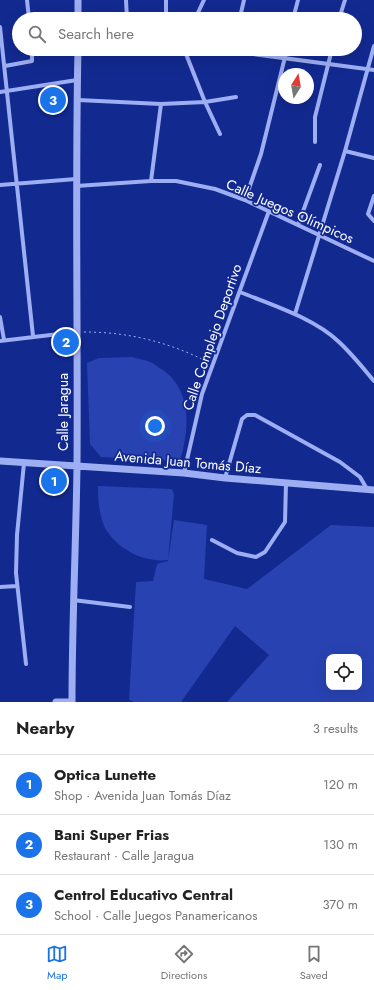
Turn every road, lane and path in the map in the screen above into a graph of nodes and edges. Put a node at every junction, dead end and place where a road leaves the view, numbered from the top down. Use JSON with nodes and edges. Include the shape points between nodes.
{"nodes":[{"id":1,"x":27,"y":0,"type":"edge"},
{"id":2,"x":78,"y":0,"type":"edge"},
{"id":3,"x":126,"y":0,"type":"edge"},
{"id":4,"x":166,"y":0,"type":"edge"},
{"id":5,"x":204,"y":0,"type":"edge"},
{"id":6,"x":244,"y":0,"type":"edge"},
{"id":7,"x":298,"y":0,"type":"edge"},
{"id":8,"x":345,"y":0,"type":"edge"},
{"id":9,"x":28,"y":12,"type":"edge"},
{"id":10,"x":78,"y":12,"type":"edge"},
{"id":11,"x":127,"y":12,"type":"edge"},
{"id":12,"x":166,"y":12,"type":"edge"},
{"id":13,"x":198,"y":12,"type":"edge"},
{"id":14,"x":241,"y":12,"type":"edge"},
{"id":15,"x":295,"y":12,"type":"edge"},
{"id":16,"x":342,"y":12,"type":"edge"},
{"id":17,"x":0,"y":27,"type":"edge"},
{"id":18,"x":374,"y":46,"type":"edge"},
{"id":19,"x":32,"y":56,"type":"edge"},
{"id":20,"x":78,"y":56,"type":"edge"},
{"id":21,"x":187,"y":56,"type":"edge"},
{"id":22,"x":269,"y":56,"type":"edge"},
{"id":23,"x":330,"y":56,"type":"edge"},
{"id":24,"x":285,"y":58,"type":"junction"},
{"id":25,"x":328,"y":64,"type":"junction"},
{"id":26,"x":5,"y":66,"type":"junction"},
{"id":27,"x":368,"y":69,"type":"junction"},
{"id":28,"x":374,"y":70,"type":"edge"},
{"id":29,"x":77,"y":80,"type":"junction"},
{"id":30,"x":8,"y":90,"type":"junction"},
{"id":31,"x":0,"y":92,"type":"edge"},
{"id":32,"x":236,"y":97,"type":"dead end"},
{"id":33,"x":78,"y":100,"type":"junction"},
{"id":34,"x":205,"y":102,"type":"junction"},
{"id":35,"x":161,"y":104,"type":"junction"},
{"id":36,"x":220,"y":134,"type":"dead end"},
{"id":37,"x":315,"y":142,"type":"dead end"},
{"id":38,"x":345,"y":151,"type":"junction"},
{"id":39,"x":374,"y":158,"type":"edge"},
{"id":40,"x":320,"y":165,"type":"dead end"},
{"id":41,"x":151,"y":181,"type":"junction"},
{"id":42,"x":18,"y":183,"type":"junction"},
{"id":43,"x":76,"y":183,"type":"junction"},
{"id":44,"x":0,"y":185,"type":"edge"},
{"id":45,"x":374,"y":196,"type":"edge"},
{"id":46,"x":245,"y":200,"type":"junction"},
{"id":47,"x":269,"y":211,"type":"junction"},
{"id":48,"x":372,"y":220,"type":"edge"},
{"id":49,"x":298,"y":225,"type":"junction"},
{"id":50,"x":320,"y":235,"type":"junction"},
{"id":51,"x":374,"y":261,"type":"edge"},
{"id":52,"x":240,"y":292,"type":"junction"},
{"id":53,"x":295,"y":314,"type":"junction"},
{"id":54,"x":0,"y":316,"type":"edge"},
{"id":55,"x":76,"y":332,"type":"junction"},
{"id":56,"x":33,"y":336,"type":"junction"},
{"id":57,"x":2,"y":340,"type":"edge"},
{"id":58,"x":213,"y":364,"type":"junction"},
{"id":59,"x":374,"y":381,"type":"edge"},
{"id":60,"x":0,"y":461,"type":"edge"},
{"id":61,"x":24,"y":462,"type":"junction"},
{"id":62,"x":77,"y":466,"type":"junction"},
{"id":63,"x":184,"y":473,"type":"junction"},
{"id":64,"x":225,"y":478,"type":"junction"},
{"id":65,"x":286,"y":483,"type":"junction"},
{"id":66,"x":371,"y":490,"type":"edge"},
{"id":67,"x":212,"y":540,"type":"dead end"},
{"id":68,"x":17,"y":586,"type":"junction"},
{"id":69,"x":0,"y":587,"type":"edge"},
{"id":70,"x":72,"y":600,"type":"junction"},
{"id":71,"x":130,"y":607,"type":"dead end"},
{"id":72,"x":26,"y":664,"type":"dead end"},
{"id":73,"x":56,"y":702,"type":"edge"},
{"id":74,"x":72,"y":702,"type":"edge"}],
"edges":[{"from":1,"to":9,"type":"street"},
{"from":2,"to":10,"type":"street"},
{"from":3,"to":11,"type":"street"},
{"from":4,"to":12,"type":"street"},
{"from":5,"to":13,"type":"street"},
{"from":6,"to":14,"type":"street"},
{"from":7,"to":15,"type":"street"},
{"from":8,"to":16,"type":"street"},
{"from":17,"to":26,"type":"street"},
{"from":18,"to":27,"type":"street"},
{"from":19,"to":26,"type":"street","via":[[32,61]]},
{"from":20,"to":29,"type":"street","name":"Calle Jaragua"},
{"from":21,"to":34,"type":"street"},
{"from":22,"to":24,"type":"street"},
{"from":23,"to":25,"type":"street"},
{"from":24,"to":25,"type":"street"},
{"from":24,"to":46,"type":"street","via":[[261,154]]},
{"from":25,"to":27,"type":"street"},
{"from":25,"to":37,"type":"street","via":[[315,117]]},
{"from":26,"to":30,"type":"street"},
{"from":27,"to":28,"type":"street"},
{"from":27,"to":38,"type":"street"},
{"from":29,"to":30,"type":"street"},
{"from":29,"to":33,"type":"street","name":"Calle Jaragua"},
{"from":30,"to":31,"type":"street"},
{"from":30,"to":42,"type":"street"},
{"from":32,"to":34,"type":"street"},
{"from":33,"to":35,"type":"street"},
{"from":33,"to":43,"type":"street","name":"Calle Jaragua"},
{"from":34,"to":35,"type":"street"},
{"from":34,"to":36,"type":"street"},
{"from":35,"to":41,"type":"street"},
{"from":38,"to":39,"type":"street"},
{"from":38,"to":50,"type":"street"},
{"from":40,"to":49,"type":"street"},
{"from":41,"to":43,"type":"street","name":"Calle Juegos Olímpicos"},
{"from":41,"to":46,"type":"street","name":"Calle Juegos Olímpicos","via":[[176,181],[196,185]]},
{"from":42,"to":43,"type":"street","name":"Calle Juegos Olímpicos"},
{"from":42,"to":44,"type":"street","name":"Calle Juegos Olímpicos"},
{"from":42,"to":56,"type":"street"},
{"from":43,"to":55,"type":"street","name":"Calle Jaragua"},
{"from":45,"to":48,"type":"street","via":[[368,214]]},
{"from":46,"to":47,"type":"street","name":"Calle Juegos Olímpicos"},
{"from":47,"to":49,"type":"street","name":"Calle Juegos Olímpicos"},
{"from":47,"to":52,"type":"street","name":"Calle Complejo Deportivo"},
{"from":49,"to":50,"type":"street","name":"Calle Juegos Olímpicos"},
{"from":50,"to":51,"type":"street","name":"Calle Juegos Olímpicos"},
{"from":50,"to":53,"type":"street"},
{"from":52,"to":53,"type":"street"},
{"from":52,"to":58,"type":"street","name":"Calle Complejo Deportivo"},
{"from":53,"to":59,"type":"street","via":[[339,342]]},
{"from":54,"to":57,"type":"street"},
{"from":55,"to":56,"type":"street"},
{"from":55,"to":58,"type":"path","via":[[104,332],[147,338]]},
{"from":55,"to":62,"type":"street","name":"Calle Jaragua"},
{"from":56,"to":57,"type":"street"},
{"from":58,"to":63,"type":"street","name":"Calle Complejo Deportivo","via":[[198,409]]},
{"from":60,"to":61,"type":"street","name":"Avenida Juan Tomás Díaz"},
{"from":61,"to":62,"type":"street","name":"Avenida Juan Tomás Díaz"},
{"from":61,"to":68,"type":"street","via":[[17,535]]},
{"from":62,"to":63,"type":"street","name":"Avenida Juan Tomás Díaz"},
{"from":62,"to":70,"type":"street","name":"Calle Jaragua"},
{"from":63,"to":64,"type":"street","name":"Avenida Juan Tomás Díaz"},
{"from":64,"to":65,"type":"street","name":"Avenida Juan Tomás Díaz"},
{"from":64,"to":66,"type":"street","via":[[242,419],[247,415],[255,415],[340,462],[360,477]]},
{"from":65,"to":66,"type":"street","name":"Avenida Juan Tomás Díaz"},
{"from":65,"to":67,"type":"street","via":[[285,522],[266,552],[256,557]]},
{"from":68,"to":69,"type":"street"},
{"from":68,"to":72,"type":"street"},
{"from":70,"to":71,"type":"street"},
{"from":70,"to":74,"type":"street","name":"Calle Jaragua"},
{"from":73,"to":74,"type":"street"}]}
